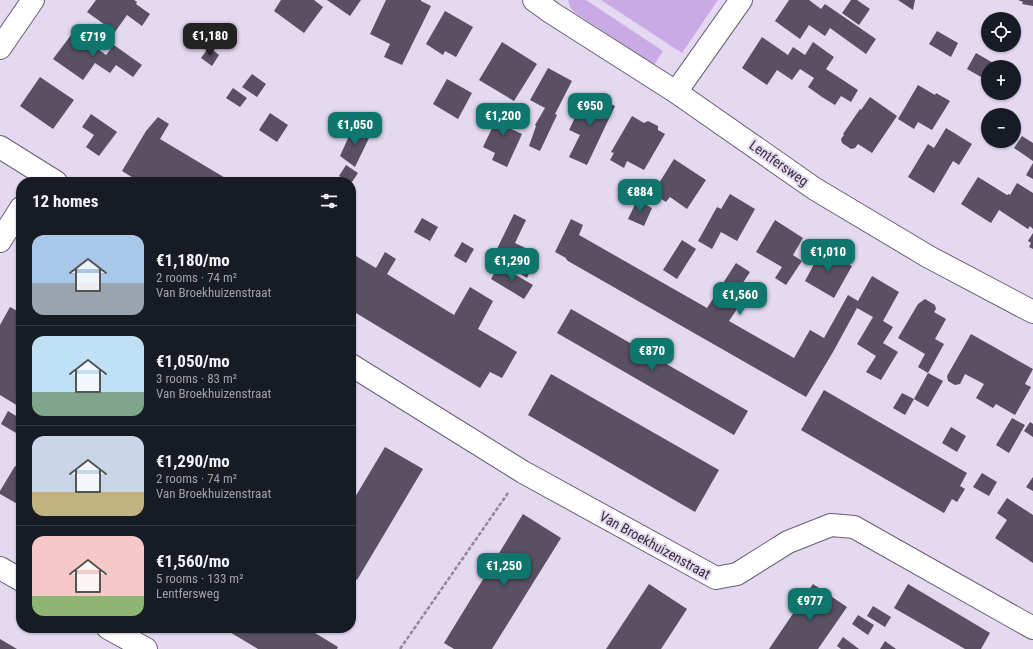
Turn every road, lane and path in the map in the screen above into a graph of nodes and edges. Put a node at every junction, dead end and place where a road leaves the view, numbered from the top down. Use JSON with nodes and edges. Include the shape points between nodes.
{"nodes":[{"id":1,"x":34,"y":0,"type":"edge"},
{"id":2,"x":534,"y":0,"type":"edge"},
{"id":3,"x":741,"y":0,"type":"edge"},
{"id":4,"x":556,"y":7,"type":"edge"},
{"id":5,"x":0,"y":48,"type":"edge"},
{"id":6,"x":676,"y":92,"type":"junction"},
{"id":7,"x":0,"y":147,"type":"edge"},
{"id":8,"x":42,"y":177,"type":"edge"},
{"id":9,"x":16,"y":216,"type":"edge"},
{"id":10,"x":0,"y":241,"type":"edge"},
{"id":11,"x":1033,"y":312,"type":"edge"},
{"id":12,"x":356,"y":368,"type":"edge"},
{"id":13,"x":523,"y":472,"type":"junction"},
{"id":14,"x":0,"y":568,"type":"edge"},
{"id":15,"x":16,"y":577,"type":"edge"},
{"id":16,"x":1033,"y":628,"type":"edge"},
{"id":17,"x":117,"y":633,"type":"edge"},
{"id":18,"x":146,"y":649,"type":"edge"},
{"id":19,"x":400,"y":649,"type":"edge"}],
"edges":[{"from":1,"to":5,"type":"street"},
{"from":2,"to":4,"type":"street","name":"Lentfersweg"},
{"from":3,"to":6,"type":"street"},
{"from":4,"to":6,"type":"street","name":"Lentfersweg"},
{"from":6,"to":11,"type":"street","name":"Lentfersweg","via":[[815,189],[929,257]]},
{"from":7,"to":8,"type":"street"},
{"from":9,"to":10,"type":"street"},
{"from":12,"to":13,"type":"street","name":"Van Broekhuizenstraat"},
{"from":13,"to":16,"type":"street","name":"Van Broekhuizenstraat","via":[[716,578],[738,574],[788,542],[831,525],[854,527]]},
{"from":13,"to":19,"type":"path"},
{"from":14,"to":15,"type":"street"},
{"from":17,"to":18,"type":"street"}]}
